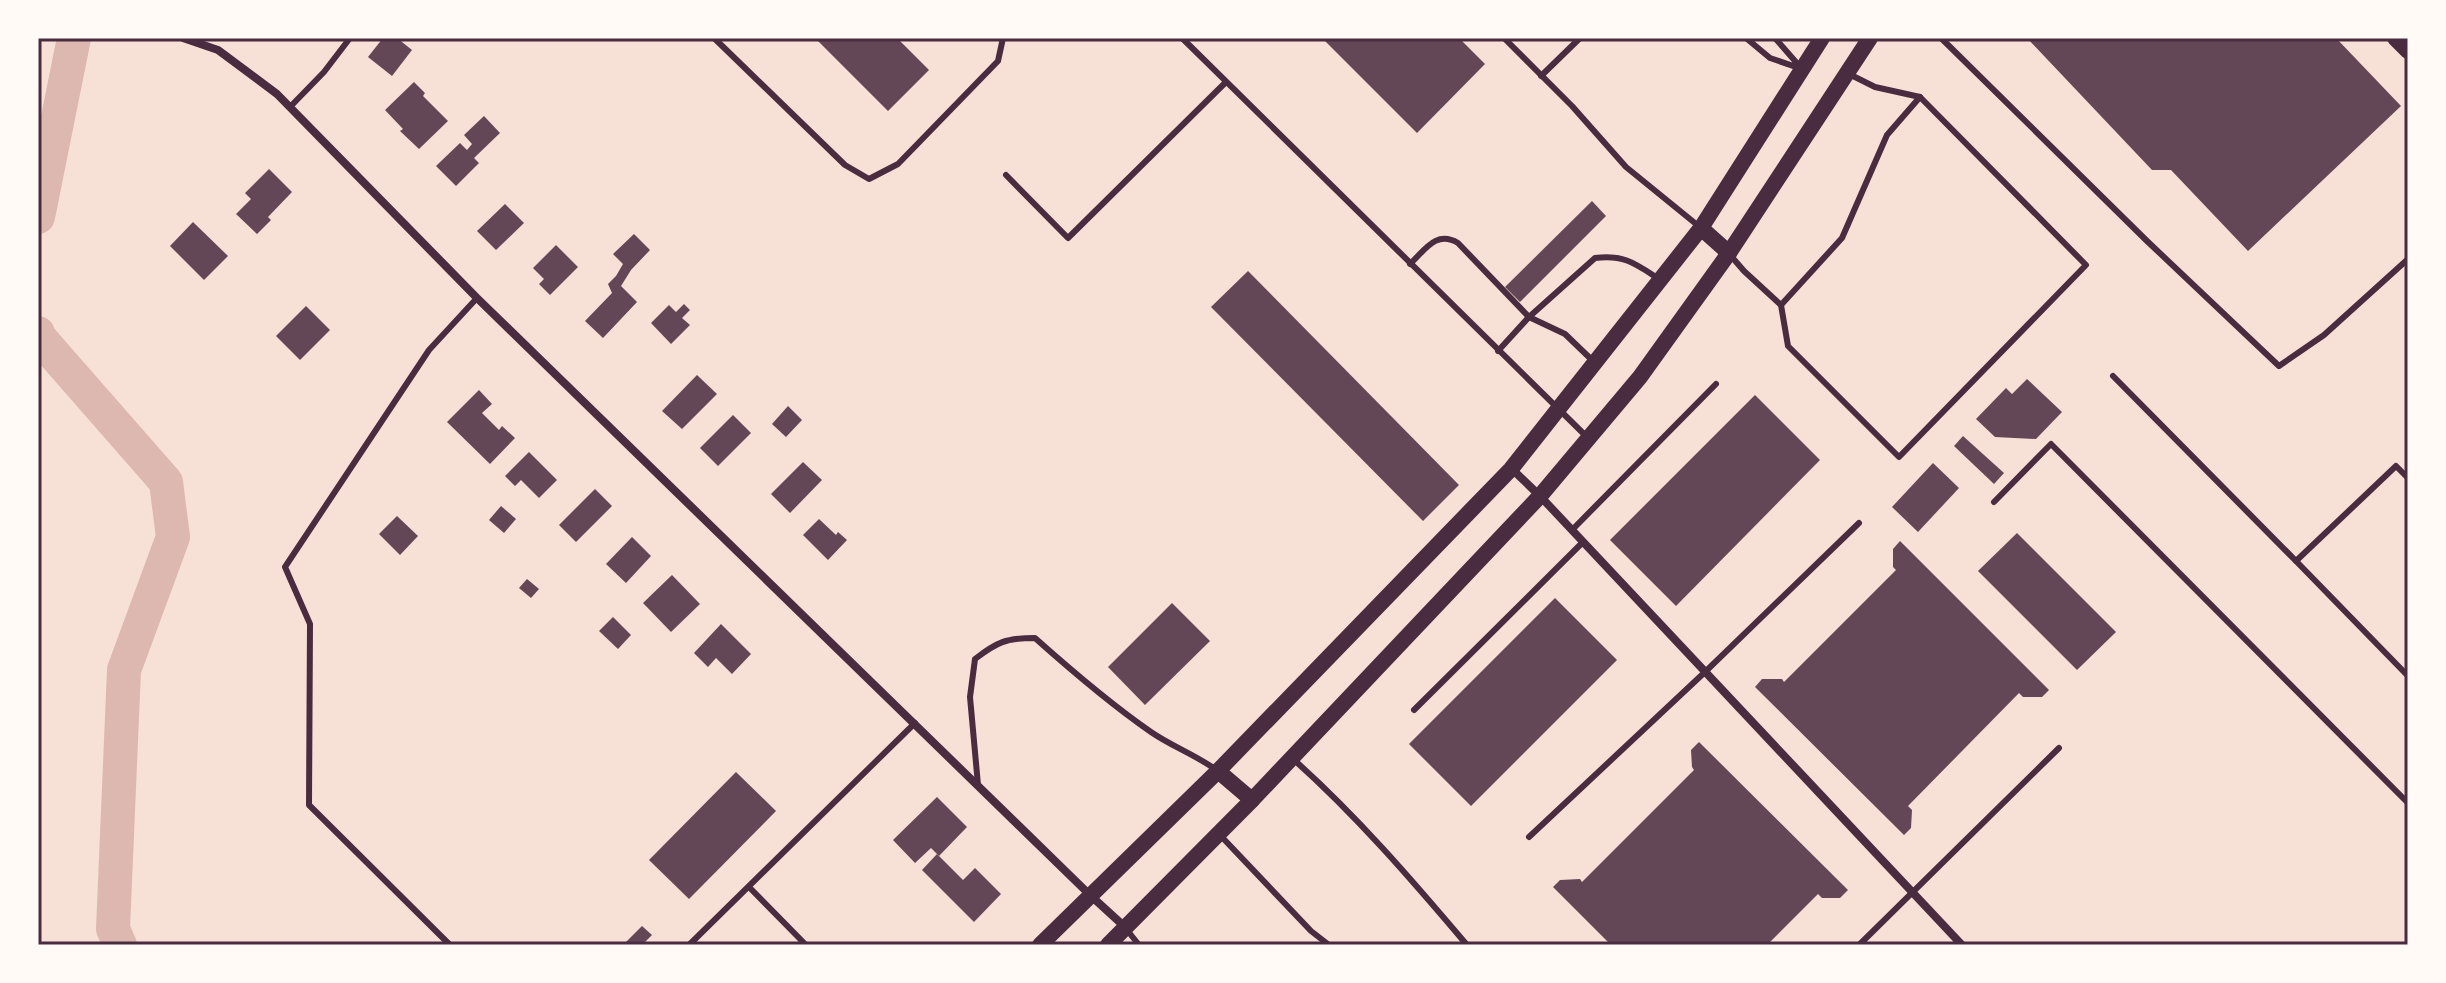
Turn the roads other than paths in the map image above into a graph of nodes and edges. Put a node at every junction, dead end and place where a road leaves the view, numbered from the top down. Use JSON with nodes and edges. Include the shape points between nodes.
{"nodes":[{"id":1,"x":183,"y":38,"type":"edge"},
{"id":2,"x":350,"y":38,"type":"edge"},
{"id":3,"x":714,"y":38,"type":"edge"},
{"id":4,"x":1003,"y":38,"type":"edge"},
{"id":5,"x":1182,"y":38,"type":"edge"},
{"id":6,"x":1504,"y":38,"type":"edge"},
{"id":7,"x":1580,"y":38,"type":"edge"},
{"id":8,"x":1746,"y":38,"type":"edge"},
{"id":9,"x":1775,"y":38,"type":"edge"},
{"id":10,"x":1822,"y":38,"type":"edge"},
{"id":11,"x":1870,"y":38,"type":"edge"},
{"id":12,"x":1941,"y":38,"type":"edge"},
{"id":13,"x":2395,"y":38,"type":"edge"},
{"id":14,"x":207,"y":42,"type":"edge"},
{"id":15,"x":2408,"y":51,"type":"edge"},
{"id":16,"x":1802,"y":69,"type":"junction"},
{"id":17,"x":1847,"y":73,"type":"junction"},
{"id":18,"x":1541,"y":76,"type":"junction"},
{"id":19,"x":1226,"y":82,"type":"junction"},
{"id":20,"x":1920,"y":97,"type":"junction"},
{"id":21,"x":290,"y":107,"type":"junction"},
{"id":22,"x":1006,"y":175,"type":"dead end"},
{"id":23,"x":1701,"y":228,"type":"junction"},
{"id":24,"x":1729,"y":253,"type":"junction"},
{"id":25,"x":2408,"y":259,"type":"edge"},
{"id":26,"x":1410,"y":264,"type":"junction"},
{"id":27,"x":1660,"y":280,"type":"junction"},
{"id":28,"x":477,"y":298,"type":"junction"},
{"id":29,"x":1781,"y":305,"type":"junction"},
{"id":30,"x":1529,"y":317,"type":"junction"},
{"id":31,"x":1498,"y":351,"type":"junction"},
{"id":32,"x":1595,"y":363,"type":"junction"},
{"id":33,"x":2113,"y":376,"type":"dead end"},
{"id":34,"x":1716,"y":384,"type":"dead end"},
{"id":35,"x":1557,"y":410,"type":"junction"},
{"id":36,"x":1588,"y":439,"type":"junction"},
{"id":37,"x":1511,"y":469,"type":"junction"},
{"id":38,"x":2408,"y":478,"type":"edge"},
{"id":39,"x":1540,"y":496,"type":"junction"},
{"id":40,"x":1994,"y":502,"type":"dead end"},
{"id":41,"x":1859,"y":523,"type":"dead end"},
{"id":42,"x":1572,"y":530,"type":"junction"},
{"id":43,"x":1583,"y":542,"type":"junction"},
{"id":44,"x":2296,"y":561,"type":"junction"},
{"id":45,"x":1705,"y":672,"type":"junction"},
{"id":46,"x":2408,"y":676,"type":"edge"},
{"id":47,"x":1414,"y":710,"type":"dead end"},
{"id":48,"x":915,"y":723,"type":"junction"},
{"id":49,"x":2059,"y":748,"type":"dead end"},
{"id":50,"x":1292,"y":758,"type":"junction"},
{"id":51,"x":1218,"y":771,"type":"junction"},
{"id":52,"x":978,"y":785,"type":"junction"},
{"id":53,"x":1252,"y":800,"type":"junction"},
{"id":54,"x":2408,"y":803,"type":"edge"},
{"id":55,"x":1219,"y":834,"type":"junction"},
{"id":56,"x":1529,"y":837,"type":"dead end"},
{"id":57,"x":749,"y":887,"type":"junction"},
{"id":58,"x":1913,"y":893,"type":"junction"},
{"id":59,"x":1090,"y":895,"type":"junction"},
{"id":60,"x":1125,"y":927,"type":"junction"},
{"id":61,"x":450,"y":945,"type":"edge"},
{"id":62,"x":689,"y":945,"type":"edge"},
{"id":63,"x":806,"y":945,"type":"edge"},
{"id":64,"x":1040,"y":945,"type":"edge"},
{"id":65,"x":1108,"y":945,"type":"edge"},
{"id":66,"x":1139,"y":945,"type":"edge"},
{"id":67,"x":1329,"y":945,"type":"edge"},
{"id":68,"x":1467,"y":945,"type":"edge"},
{"id":69,"x":1859,"y":945,"type":"edge"},
{"id":70,"x":1962,"y":945,"type":"edge"}],
"edges":[{"from":1,"to":14,"type":"street"},
{"from":2,"to":21,"type":"lane"},
{"from":3,"to":4,"type":"lane","via":[[845,165],[869,179],[898,164],[998,61]]},
{"from":5,"to":19,"type":"lane"},
{"from":6,"to":18,"type":"lane"},
{"from":7,"to":18,"type":"lane"},
{"from":8,"to":16,"type":"lane","via":[[1770,58]]},
{"from":9,"to":16,"type":"lane"},
{"from":10,"to":16,"type":"main road"},
{"from":11,"to":17,"type":"main road"},
{"from":12,"to":25,"type":"lane","via":[[2279,366],[2324,335]]},
{"from":13,"to":15,"type":"main road"},
{"from":14,"to":21,"type":"street"},
{"from":16,"to":23,"type":"main road"},
{"from":17,"to":20,"type":"lane","via":[[1875,87]]},
{"from":17,"to":24,"type":"main road"},
{"from":18,"to":23,"type":"lane","via":[[1626,167]]},
{"from":19,"to":22,"type":"lane","via":[[1068,238]]},
{"from":19,"to":26,"type":"lane"},
{"from":20,"to":29,"type":"lane","via":[[1887,135],[1842,238]]},
{"from":20,"to":29,"type":"lane","via":[[2086,265],[1899,457],[1788,346]]},
{"from":21,"to":28,"type":"street"},
{"from":23,"to":24,"type":"main road"},
{"from":23,"to":27,"type":"main road"},
{"from":24,"to":29,"type":"lane"},
{"from":24,"to":36,"type":"main road"},
{"from":26,"to":30,"type":"lane","via":[[1437,239],[1448,237]]},
{"from":26,"to":31,"type":"lane"},
{"from":27,"to":30,"type":"lane","via":[[1629,260],[1595,258]]},
{"from":27,"to":32,"type":"main road"},
{"from":28,"to":48,"type":"street"},
{"from":28,"to":61,"type":"lane","via":[[429,350],[285,567],[310,624],[309,805]]},
{"from":30,"to":31,"type":"lane"},
{"from":30,"to":32,"type":"lane","via":[[1565,334]]},
{"from":31,"to":35,"type":"lane"},
{"from":32,"to":35,"type":"main road"},
{"from":33,"to":44,"type":"lane"},
{"from":34,"to":42,"type":"lane"},
{"from":35,"to":36,"type":"lane"},
{"from":35,"to":37,"type":"main road"},
{"from":36,"to":39,"type":"main road"},
{"from":37,"to":39,"type":"street"},
{"from":37,"to":51,"type":"main road"},
{"from":38,"to":44,"type":"lane","via":[[2396,466]]},
{"from":39,"to":42,"type":"street"},
{"from":39,"to":50,"type":"main road"},
{"from":40,"to":54,"type":"lane","via":[[2051,444]]},
{"from":41,"to":45,"type":"lane"},
{"from":42,"to":43,"type":"street"},
{"from":43,"to":45,"type":"street"},
{"from":43,"to":47,"type":"lane"},
{"from":44,"to":46,"type":"lane"},
{"from":45,"to":56,"type":"lane"},
{"from":45,"to":58,"type":"street"},
{"from":48,"to":52,"type":"street"},
{"from":48,"to":57,"type":"lane"},
{"from":49,"to":58,"type":"lane"},
{"from":50,"to":53,"type":"main road"},
{"from":50,"to":68,"type":"lane","via":[[1382,847]]},
{"from":51,"to":52,"type":"lane","via":[[1101,697],[1035,638],[1014,638],[975,659],[970,697]]},
{"from":51,"to":53,"type":"main road"},
{"from":51,"to":59,"type":"main road"},
{"from":52,"to":59,"type":"street"},
{"from":53,"to":55,"type":"main road"},
{"from":55,"to":60,"type":"main road"},
{"from":55,"to":67,"type":"lane"},
{"from":57,"to":62,"type":"lane"},
{"from":57,"to":63,"type":"lane"},
{"from":58,"to":69,"type":"lane"},
{"from":58,"to":70,"type":"street"},
{"from":59,"to":60,"type":"street"},
{"from":59,"to":64,"type":"main road"},
{"from":60,"to":65,"type":"main road"},
{"from":60,"to":66,"type":"lane"}]}
